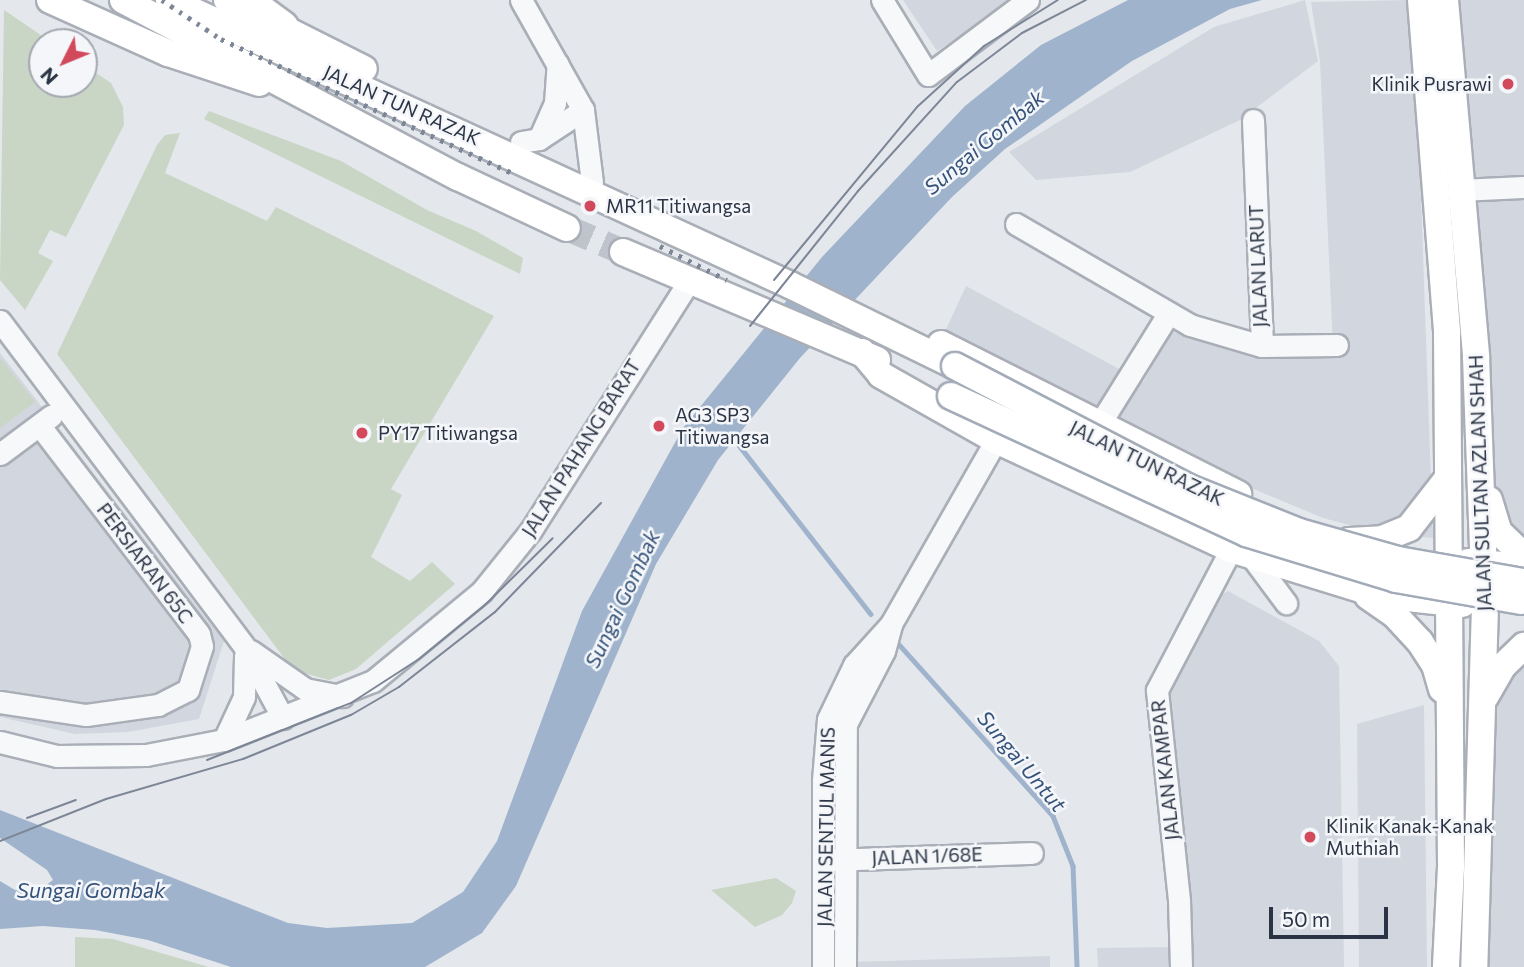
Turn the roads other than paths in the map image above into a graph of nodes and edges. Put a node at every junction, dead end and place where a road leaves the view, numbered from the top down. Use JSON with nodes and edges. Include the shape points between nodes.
{"nodes":[{"id":1,"x":50,"y":0,"type":"edge"},
{"id":2,"x":123,"y":0,"type":"edge"},
{"id":3,"x":169,"y":0,"type":"edge"},
{"id":4,"x":227,"y":0,"type":"edge"},
{"id":5,"x":245,"y":0,"type":"edge"},
{"id":6,"x":521,"y":0,"type":"edge"},
{"id":7,"x":882,"y":0,"type":"edge"},
{"id":8,"x":1028,"y":0,"type":"edge"},
{"id":9,"x":1429,"y":1,"type":"edge"},
{"id":10,"x":282,"y":27,"type":"junction"},
{"id":11,"x":558,"y":64,"type":"junction"},
{"id":12,"x":327,"y":104,"type":"junction"},
{"id":13,"x":583,"y":110,"type":"junction"},
{"id":14,"x":1253,"y":120,"type":"dead end"},
{"id":15,"x":530,"y":140,"type":"junction"},
{"id":16,"x":592,"y":182,"type":"junction"},
{"id":17,"x":1524,"y":187,"type":"edge"},
{"id":18,"x":1460,"y":190,"type":"junction"},
{"id":19,"x":633,"y":214,"type":"junction"},
{"id":20,"x":1016,"y":224,"type":"dead end"},
{"id":21,"x":567,"y":228,"type":"tunnel mouth"},
{"id":22,"x":623,"y":252,"type":"tunnel mouth"},
{"id":23,"x":689,"y":281,"type":"junction"},
{"id":24,"x":1168,"y":314,"type":"junction"},
{"id":25,"x":865,"y":315,"type":"junction"},
{"id":26,"x":0,"y":321,"type":"edge"},
{"id":27,"x":1262,"y":345,"type":"junction"},
{"id":28,"x":1337,"y":345,"type":"dead end"},
{"id":29,"x":852,"y":348,"type":"junction"},
{"id":30,"x":64,"y":406,"type":"junction"},
{"id":31,"x":40,"y":425,"type":"junction"},
{"id":32,"x":1099,"y":425,"type":"junction"},
{"id":33,"x":996,"y":440,"type":"junction"},
{"id":34,"x":0,"y":454,"type":"edge"},
{"id":35,"x":1481,"y":471,"type":"junction"},
{"id":36,"x":1448,"y":478,"type":"junction"},
{"id":37,"x":1349,"y":541,"type":"junction"},
{"id":38,"x":1241,"y":553,"type":"junction"},
{"id":39,"x":1524,"y":556,"type":"edge"},
{"id":40,"x":1448,"y":558,"type":"junction"},
{"id":41,"x":1481,"y":564,"type":"junction"},
{"id":42,"x":1524,"y":567,"type":"edge"},
{"id":43,"x":1524,"y":583,"type":"edge"},
{"id":44,"x":1352,"y":586,"type":"junction"},
{"id":45,"x":1524,"y":601,"type":"edge"},
{"id":46,"x":1286,"y":603,"type":"dead end"},
{"id":47,"x":1448,"y":603,"type":"junction"},
{"id":48,"x":1485,"y":606,"type":"junction"},
{"id":49,"x":244,"y":646,"type":"junction"},
{"id":50,"x":1524,"y":646,"type":"edge"},
{"id":51,"x":342,"y":696,"type":"junction"},
{"id":52,"x":0,"y":702,"type":"edge"},
{"id":53,"x":1483,"y":704,"type":"junction"},
{"id":54,"x":1449,"y":716,"type":"junction"},
{"id":55,"x":283,"y":718,"type":"junction"},
{"id":56,"x":224,"y":740,"type":"junction"},
{"id":57,"x":0,"y":742,"type":"edge"},
{"id":58,"x":1032,"y":853,"type":"dead end"},
{"id":59,"x":833,"y":860,"type":"junction"},
{"id":60,"x":823,"y":967,"type":"edge"},
{"id":61,"x":845,"y":967,"type":"edge"},
{"id":62,"x":1181,"y":967,"type":"edge"},
{"id":63,"x":1446,"y":967,"type":"edge"},
{"id":64,"x":1474,"y":967,"type":"edge"}],
"edges":[{"from":1,"to":12,"type":"main road","via":[[168,53]]},
{"from":2,"to":12,"type":"main road","name":"JALAN TUN RAZAK"},
{"from":3,"to":19,"type":"main road","name":"JALAN TUN RAZAK"},
{"from":4,"to":10,"type":"main road","name":"JALAN TUN RAZAK"},
{"from":5,"to":10,"type":"highway"},
{"from":6,"to":11,"type":"street"},
{"from":7,"to":8,"type":"street","via":[[928,75]]},
{"from":9,"to":18,"type":"main road","name":"JALAN SULTAN AZLAN SHAH"},
{"from":9,"to":36,"type":"main road","name":"JALAN SULTAN AZLAN SHAH","via":[[1446,321]]},
{"from":10,"to":15,"type":"main road","name":"JALAN TUN RAZAK"},
{"from":11,"to":13,"type":"street"},
{"from":11,"to":15,"type":"street","via":[[555,103]]},
{"from":12,"to":21,"type":"main road","name":"JALAN TUN RAZAK","via":[[458,177]]},
{"from":13,"to":15,"type":"street"},
{"from":13,"to":16,"type":"street"},
{"from":14,"to":27,"type":"street","name":"JALAN LARUT"},
{"from":15,"to":16,"type":"main road","name":"JALAN TUN RAZAK"},
{"from":16,"to":19,"type":"main road","name":"JALAN TUN RAZAK"},
{"from":17,"to":18,"type":"street"},
{"from":18,"to":35,"type":"main road","name":"JALAN SULTAN AZLAN SHAH"},
{"from":19,"to":25,"type":"main road","name":"JALAN TUN RAZAK"},
{"from":20,"to":24,"type":"street","name":"JALAN LARUT"},
{"from":22,"to":23,"type":"main road","name":"JALAN TUN RAZAK"},
{"from":23,"to":29,"type":"main road","name":"JALAN TUN RAZAK"},
{"from":23,"to":51,"type":"street","name":"JALAN PAHANG BARAT","via":[[625,375],[564,483],[482,591],[392,668]]},
{"from":24,"to":27,"type":"street","name":"JALAN LARUT","via":[[1190,326]]},
{"from":24,"to":32,"type":"street"},
{"from":25,"to":32,"type":"main road","name":"JALAN TUN RAZAK"},
{"from":25,"to":43,"type":"main road","name":"JALAN TUN RAZAK","bridge":true,"via":[[1187,486],[1299,531],[1398,560]]},
{"from":26,"to":30,"type":"street"},
{"from":27,"to":28,"type":"street"},
{"from":29,"to":33,"type":"main road","name":"JALAN TUN RAZAK","via":[[881,375]]},
{"from":29,"to":45,"type":"main road","name":"JALAN TUN RAZAK","bridge":true,"via":[[1246,533],[1396,579]]},
{"from":30,"to":31,"type":"street"},
{"from":30,"to":49,"type":"street"},
{"from":31,"to":34,"type":"street"},
{"from":31,"to":52,"type":"street","name":"PERSIARAN 65C","via":[[199,634],[202,646],[188,690],[158,705],[86,715]]},
{"from":32,"to":37,"type":"main road","name":"JALAN TUN RAZAK","via":[[1209,482]]},
{"from":33,"to":38,"type":"main road","name":"JALAN TUN RAZAK"},
{"from":33,"to":59,"type":"street","name":"JALAN SENTUL MANIS","via":[[891,624],[884,651],[846,724]]},
{"from":35,"to":39,"type":"main road","via":[[1499,532]]},
{"from":35,"to":41,"type":"main road","name":"JALAN SULTAN AZLAN SHAH"},
{"from":36,"to":37,"type":"main road","via":[[1409,528],[1382,539]]},
{"from":36,"to":40,"type":"main road","name":"JALAN SULTAN AZLAN SHAH"},
{"from":37,"to":40,"type":"main road","name":"JALAN TUN RAZAK"},
{"from":37,"to":44,"type":"main road","via":[[1381,555],[1389,567],[1384,582]]},
{"from":38,"to":44,"type":"main road","name":"JALAN TUN RAZAK"},
{"from":38,"to":46,"type":"street"},
{"from":38,"to":62,"type":"street","name":"JALAN KAMPAR","via":[[1157,690],[1179,900]]},
{"from":40,"to":41,"type":"main road","name":"JALAN TUN RAZAK"},
{"from":40,"to":47,"type":"main road","name":"JALAN SULTAN AZLAN SHAH"},
{"from":41,"to":42,"type":"main road","name":"JALAN TUN RAZAK"},
{"from":41,"to":48,"type":"main road","name":"JALAN SULTAN AZLAN SHAH"},
{"from":44,"to":47,"type":"main road","name":"JALAN TUN RAZAK","via":[[1380,595]]},
{"from":44,"to":54,"type":"main road","via":[[1394,614],[1425,648],[1435,665]]},
{"from":47,"to":48,"type":"main road","name":"JALAN TUN RAZAK"},
{"from":47,"to":54,"type":"main road","name":"JALAN SULTAN AZLAN SHAH"},
{"from":48,"to":53,"type":"main road","name":"JALAN SULTAN AZLAN SHAH"},
{"from":49,"to":51,"type":"street","via":[[305,689]]},
{"from":49,"to":55,"type":"street"},
{"from":49,"to":56,"type":"street","via":[[246,686]]},
{"from":50,"to":53,"type":"main road","via":[[1494,677]]},
{"from":51,"to":55,"type":"street","name":"JALAN PAHANG BARAT"},
{"from":53,"to":64,"type":"main road","name":"JALAN SULTAN AZLAN SHAH"},
{"from":54,"to":63,"type":"main road","name":"JALAN SULTAN AZLAN SHAH","via":[[1451,867]]},
{"from":55,"to":56,"type":"street","name":"JALAN PAHANG BARAT"},
{"from":56,"to":57,"type":"street","name":"JALAN PAHANG BARAT","via":[[119,758],[57,756]]},
{"from":58,"to":59,"type":"street","name":"JALAN 1/68E"},
{"from":59,"to":60,"type":"street","name":"JALAN SENTUL MANIS"},
{"from":59,"to":61,"type":"street","name":"JALAN SENTUL MANIS"}]}
